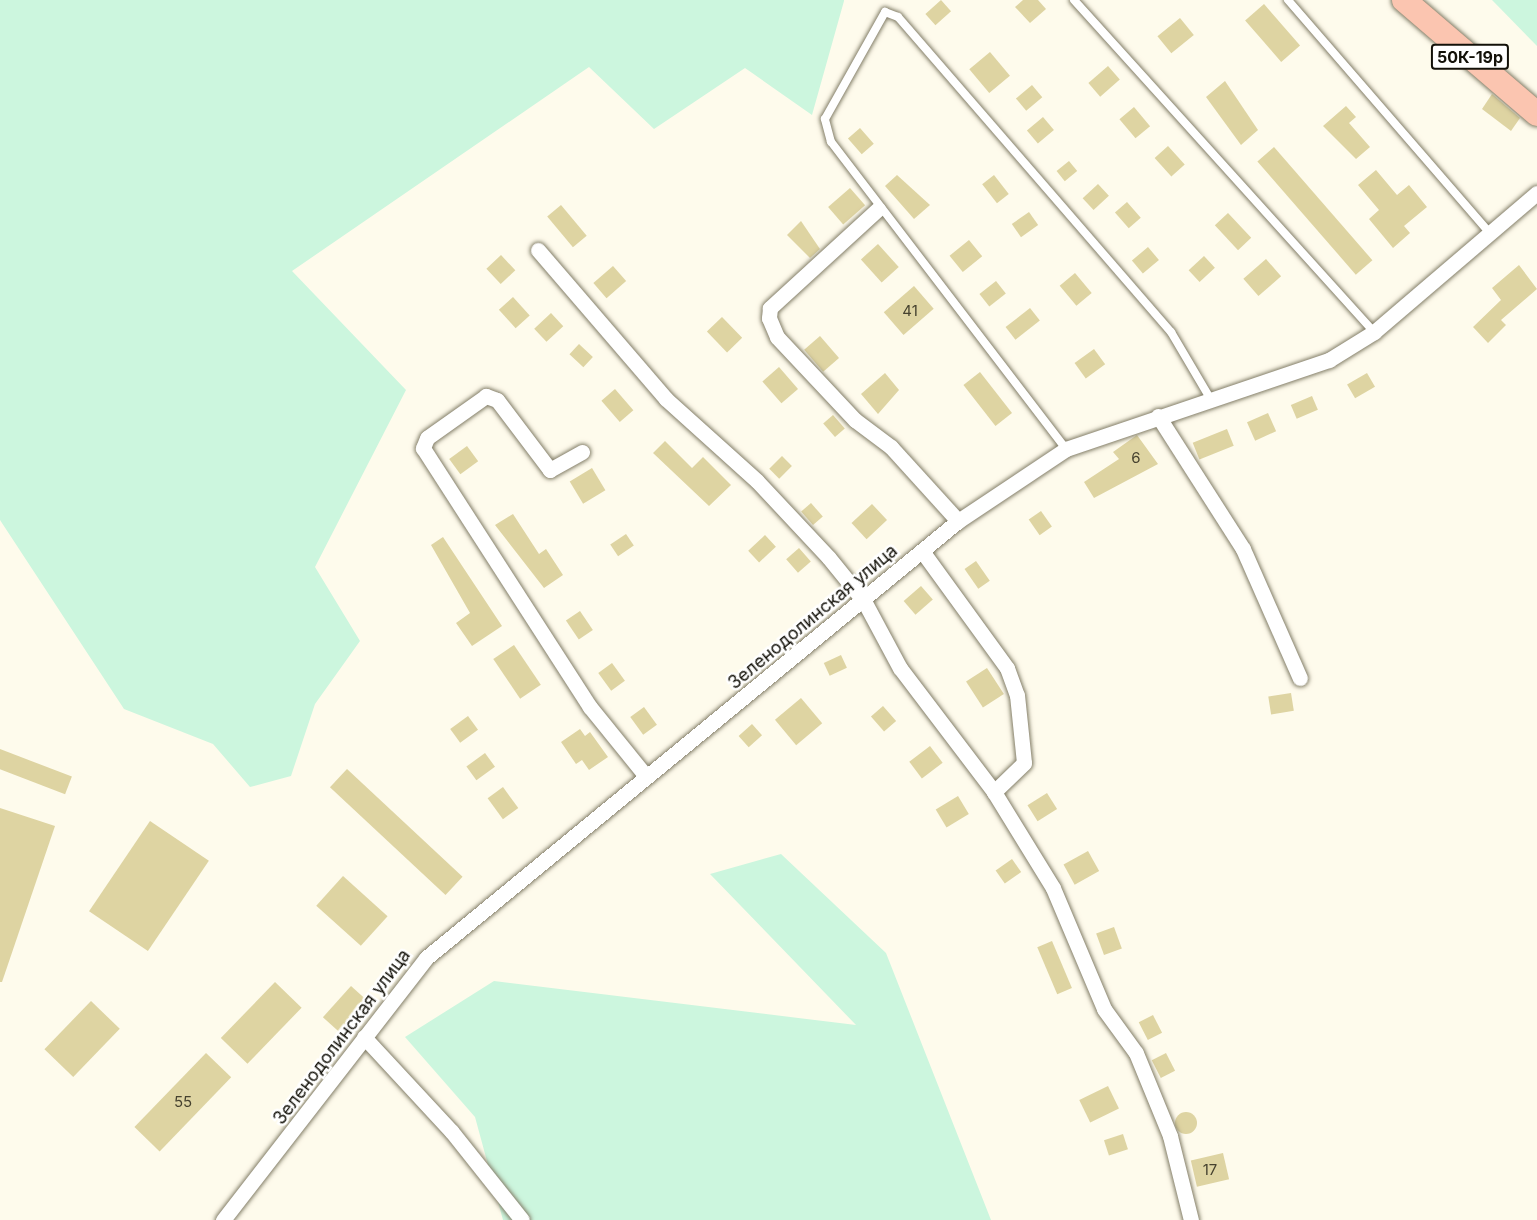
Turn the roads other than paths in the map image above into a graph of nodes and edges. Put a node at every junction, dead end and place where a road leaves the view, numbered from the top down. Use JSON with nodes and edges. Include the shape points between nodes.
{"nodes":[{"id":1,"x":1074,"y":0,"type":"edge"},
{"id":2,"x":1288,"y":0,"type":"edge"},
{"id":3,"x":1404,"y":0,"type":"edge"},
{"id":4,"x":1429,"y":0,"type":"edge"},
{"id":5,"x":1537,"y":93,"type":"edge"},
{"id":6,"x":1537,"y":114,"type":"edge"},
{"id":7,"x":1537,"y":193,"type":"edge"},
{"id":8,"x":878,"y":209,"type":"junction"},
{"id":9,"x":1488,"y":231,"type":"junction"},
{"id":10,"x":538,"y":250,"type":"dead end"},
{"id":11,"x":1374,"y":332,"type":"junction"},
{"id":12,"x":1211,"y":400,"type":"junction"},
{"id":13,"x":1158,"y":416,"type":"junction"},
{"id":14,"x":1066,"y":449,"type":"junction"},
{"id":15,"x":582,"y":452,"type":"dead end"},
{"id":16,"x":958,"y":521,"type":"junction"},
{"id":17,"x":922,"y":551,"type":"junction"},
{"id":18,"x":864,"y":601,"type":"junction"},
{"id":19,"x":1300,"y":678,"type":"dead end"},
{"id":20,"x":645,"y":775,"type":"junction"},
{"id":21,"x":994,"y":792,"type":"junction"},
{"id":22,"x":364,"y":1036,"type":"junction"},
{"id":23,"x":223,"y":1220,"type":"edge"},
{"id":24,"x":522,"y":1220,"type":"edge"},
{"id":25,"x":1191,"y":1220,"type":"edge"}],
"edges":[{"from":1,"to":11,"type":"lane"},
{"from":2,"to":9,"type":"lane"},
{"from":3,"to":6,"type":"main road","number":"50К-19р"},
{"from":4,"to":5,"type":"main road","number":"50К-19р"},
{"from":7,"to":9,"type":"street","name":"Зеленодолинская улица"},
{"from":8,"to":12,"type":"lane","via":[[831,142],[825,119],[885,12],[898,17],[1171,332]]},
{"from":8,"to":14,"type":"lane","via":[[957,301]]},
{"from":8,"to":16,"type":"street","via":[[770,308],[770,318],[777,337],[847,412],[891,447]]},
{"from":9,"to":11,"type":"street","name":"Зеленодолинская улица"},
{"from":10,"to":18,"type":"street","via":[[666,399],[757,481]]},
{"from":11,"to":12,"type":"street","name":"Зеленодолинская улица","via":[[1329,360]]},
{"from":12,"to":13,"type":"street","name":"Зеленодолинская улица"},
{"from":13,"to":14,"type":"street","name":"Зеленодолинская улица"},
{"from":13,"to":19,"type":"street","via":[[1243,549]]},
{"from":14,"to":16,"type":"street","name":"Зеленодолинская улица"},
{"from":15,"to":20,"type":"street","via":[[550,470],[497,400],[486,396],[427,438],[423,448],[590,707]]},
{"from":16,"to":17,"type":"street","name":"Зеленодолинская улица"},
{"from":17,"to":18,"type":"street","name":"Зеленодолинская улица"},
{"from":17,"to":21,"type":"street","via":[[1007,669],[1017,695],[1024,763]]},
{"from":18,"to":20,"type":"street","name":"Зеленодолинская улица","via":[[748,699]]},
{"from":18,"to":21,"type":"street","via":[[900,668]]},
{"from":20,"to":22,"type":"street","name":"Зеленодолинская улица","via":[[426,958]]},
{"from":21,"to":25,"type":"street","via":[[1053,888],[1104,1009],[1136,1053],[1170,1136]]},
{"from":22,"to":23,"type":"street","name":"Зеленодолинская улица"},
{"from":22,"to":24,"type":"street","via":[[452,1132]]}]}
